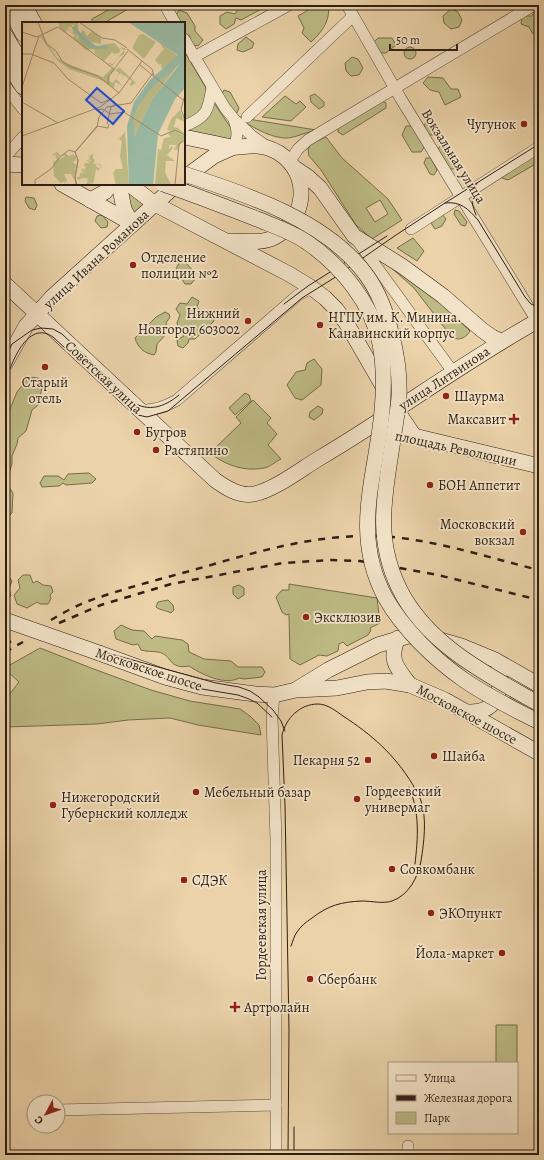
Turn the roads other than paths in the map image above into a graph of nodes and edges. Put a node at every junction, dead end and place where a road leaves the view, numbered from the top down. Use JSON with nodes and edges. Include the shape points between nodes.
{"nodes":[{"id":1,"x":8,"y":5,"type":"edge"},
{"id":2,"x":24,"y":5,"type":"edge"},
{"id":3,"x":165,"y":5,"type":"edge"},
{"id":4,"x":289,"y":5,"type":"edge"},
{"id":5,"x":347,"y":5,"type":"edge"},
{"id":6,"x":534,"y":5,"type":"edge"},
{"id":7,"x":353,"y":16,"type":"junction"},
{"id":8,"x":33,"y":22,"type":"edge"},
{"id":9,"x":174,"y":22,"type":"edge"},
{"id":10,"x":22,"y":32,"type":"edge"},
{"id":11,"x":5,"y":35,"type":"edge"},
{"id":12,"x":185,"y":41,"type":"edge"},
{"id":13,"x":194,"y":57,"type":"junction"},
{"id":14,"x":5,"y":60,"type":"edge"},
{"id":15,"x":22,"y":62,"type":"edge"},
{"id":16,"x":5,"y":86,"type":"edge"},
{"id":17,"x":22,"y":86,"type":"edge"},
{"id":18,"x":212,"y":87,"type":"junction"},
{"id":19,"x":395,"y":89,"type":"junction"},
{"id":20,"x":22,"y":108,"type":"edge"},
{"id":21,"x":247,"y":117,"type":"dead end"},
{"id":22,"x":234,"y":119,"type":"junction"},
{"id":23,"x":185,"y":126,"type":"edge"},
{"id":24,"x":185,"y":137,"type":"edge"},
{"id":25,"x":22,"y":138,"type":"edge"},
{"id":26,"x":234,"y":147,"type":"junction"},
{"id":27,"x":268,"y":147,"type":"junction"},
{"id":28,"x":539,"y":148,"type":"edge"},
{"id":29,"x":5,"y":157,"type":"edge"},
{"id":30,"x":5,"y":164,"type":"edge"},
{"id":31,"x":293,"y":165,"type":"junction"},
{"id":32,"x":22,"y":166,"type":"edge"},
{"id":33,"x":185,"y":174,"type":"edge"},
{"id":34,"x":185,"y":177,"type":"edge"},
{"id":35,"x":64,"y":185,"type":"edge"},
{"id":36,"x":110,"y":185,"type":"edge"},
{"id":37,"x":119,"y":185,"type":"edge"},
{"id":38,"x":130,"y":185,"type":"edge"},
{"id":39,"x":166,"y":185,"type":"edge"},
{"id":40,"x":176,"y":185,"type":"edge"},
{"id":41,"x":462,"y":196,"type":"junction"},
{"id":42,"x":90,"y":200,"type":"junction"},
{"id":43,"x":155,"y":204,"type":"junction"},
{"id":44,"x":133,"y":224,"type":"junction"},
{"id":45,"x":411,"y":230,"type":"dead end"},
{"id":46,"x":354,"y":236,"type":"junction"},
{"id":47,"x":227,"y":241,"type":"junction"},
{"id":48,"x":5,"y":284,"type":"edge"},
{"id":49,"x":312,"y":288,"type":"junction"},
{"id":50,"x":36,"y":314,"type":"junction"},
{"id":51,"x":538,"y":320,"type":"edge"},
{"id":52,"x":501,"y":341,"type":"junction"},
{"id":53,"x":5,"y":364,"type":"edge"},
{"id":54,"x":453,"y":372,"type":"junction"},
{"id":55,"x":140,"y":410,"type":"junction"},
{"id":56,"x":396,"y":410,"type":"junction"},
{"id":57,"x":414,"y":436,"type":"junction"},
{"id":58,"x":350,"y":440,"type":"junction"},
{"id":59,"x":539,"y":466,"type":"edge"},
{"id":60,"x":5,"y":620,"type":"edge"},
{"id":61,"x":398,"y":638,"type":"junction"},
{"id":62,"x":495,"y":660,"type":"junction"},
{"id":63,"x":410,"y":684,"type":"junction"},
{"id":64,"x":539,"y":685,"type":"edge"},
{"id":65,"x":296,"y":690,"type":"junction"},
{"id":66,"x":274,"y":694,"type":"junction"},
{"id":67,"x":539,"y":704,"type":"edge"},
{"id":68,"x":467,"y":712,"type":"junction"},
{"id":69,"x":539,"y":722,"type":"edge"},
{"id":70,"x":539,"y":753,"type":"edge"},
{"id":71,"x":276,"y":1105,"type":"junction"},
{"id":72,"x":66,"y":1110,"type":"edge"},
{"id":73,"x":276,"y":1155,"type":"edge"}],
"edges":[{"from":1,"to":10,"type":"main road"},
{"from":2,"to":8,"type":"main road"},
{"from":3,"to":9,"type":"street"},
{"from":4,"to":13,"type":"street"},
{"from":5,"to":7,"type":"street","name":"Вокзальная улица"},
{"from":6,"to":19,"type":"street"},
{"from":7,"to":19,"type":"street","name":"Вокзальная улица"},
{"from":7,"to":21,"type":"street"},
{"from":11,"to":15,"type":"main road"},
{"from":12,"to":13,"type":"street"},
{"from":13,"to":18,"type":"street"},
{"from":14,"to":17,"type":"main road"},
{"from":16,"to":20,"type":"street"},
{"from":18,"to":22,"type":"street"},
{"from":18,"to":23,"type":"street","via":[[209,108],[203,116]]},
{"from":19,"to":31,"type":"street","via":[[308,140],[298,149]]},
{"from":19,"to":41,"type":"street","name":"Вокзальная улица"},
{"from":22,"to":26,"type":"street","via":[[238,129]]},
{"from":22,"to":27,"type":"street"},
{"from":24,"to":26,"type":"main road"},
{"from":25,"to":29,"type":"street"},
{"from":26,"to":27,"type":"main road"},
{"from":26,"to":34,"type":"main road","via":[[214,156]]},
{"from":27,"to":31,"type":"main road"},
{"from":28,"to":41,"type":"street"},
{"from":30,"to":32,"type":"main road"},
{"from":31,"to":46,"type":"main road","via":[[320,188]]},
{"from":31,"to":47,"type":"main road","via":[[300,181],[301,195],[295,218],[286,229],[263,241]]},
{"from":33,"to":67,"type":"main road","bridge":true,"via":[[277,208],[308,224],[349,255],[367,276],[381,301],[397,356],[399,396],[383,504],[383,528],[391,569],[411,608],[437,637],[476,668]]},
{"from":35,"to":42,"type":"main road"},
{"from":36,"to":42,"type":"main road","via":[[105,192]]},
{"from":37,"to":44,"type":"main road","via":[[124,209]]},
{"from":38,"to":43,"type":"main road"},
{"from":39,"to":69,"type":"main road","bridge":true,"via":[[278,228],[307,242],[347,279],[361,298],[378,336],[382,365],[382,410],[367,515],[369,553],[385,597],[398,617],[445,666],[464,681]]},
{"from":40,"to":43,"type":"main road","name":"улица Ивана Романова"},
{"from":41,"to":45,"type":"street"},
{"from":41,"to":51,"type":"street","name":"Вокзальная улица"},
{"from":42,"to":44,"type":"main road"},
{"from":43,"to":44,"type":"main road","name":"улица Ивана Романова"},
{"from":43,"to":47,"type":"main road"},
{"from":44,"to":50,"type":"main road","name":"улица Ивана Романова"},
{"from":46,"to":52,"type":"main road","via":[[402,266],[443,296],[482,330]]},
{"from":46,"to":54,"type":"street"},
{"from":47,"to":49,"type":"main road"},
{"from":48,"to":50,"type":"main road","name":"Советская улица"},
{"from":49,"to":55,"type":"street","via":[[298,295],[177,400],[155,410]]},
{"from":49,"to":56,"type":"main road","via":[[336,308]]},
{"from":50,"to":53,"type":"main road","name":"улица Ивана Романова","via":[[26,326]]},
{"from":50,"to":55,"type":"main road","name":"Советская улица"},
{"from":51,"to":52,"type":"main road","name":"улица Литвинова"},
{"from":52,"to":54,"type":"main road","name":"улица Литвинова"},
{"from":54,"to":56,"type":"main road","name":"улица Литвинова"},
{"from":55,"to":58,"type":"main road","name":"Советская улица","via":[[215,480],[232,491],[243,494],[264,491]]},
{"from":56,"to":57,"type":"main road"},
{"from":56,"to":58,"type":"main road","name":"улица Литвинова"},
{"from":57,"to":58,"type":"main road","name":"площадь Революции","via":[[381,433]]},
{"from":57,"to":59,"type":"main road","name":"площадь Революции"},
{"from":60,"to":66,"type":"main road","name":"Московское шоссе","bridge":true,"via":[[165,677],[202,687],[240,693]]},
{"from":61,"to":62,"type":"main road","name":"Московское шоссе","via":[[408,636],[437,639]]},
{"from":61,"to":63,"type":"main road","via":[[393,647],[393,657],[397,668]]},
{"from":61,"to":65,"type":"main road","name":"Московское шоссе","via":[[328,670]]},
{"from":62,"to":64,"type":"main road","name":"Московское шоссе"},
{"from":62,"to":68,"type":"main road","via":[[500,677],[498,696],[491,706],[480,711]]},
{"from":63,"to":65,"type":"main road","name":"Московское шоссе","via":[[367,682],[338,688]]},
{"from":63,"to":68,"type":"main road","name":"Московское шоссе"},
{"from":65,"to":66,"type":"main road","name":"Московское шоссе"},
{"from":66,"to":71,"type":"street","name":"Гордеевская улица","via":[[272,717],[276,840]]},
{"from":68,"to":70,"type":"main road","name":"Московское шоссе"},
{"from":71,"to":72,"type":"street"},
{"from":71,"to":73,"type":"street","name":"Гордеевская улица"}]}
